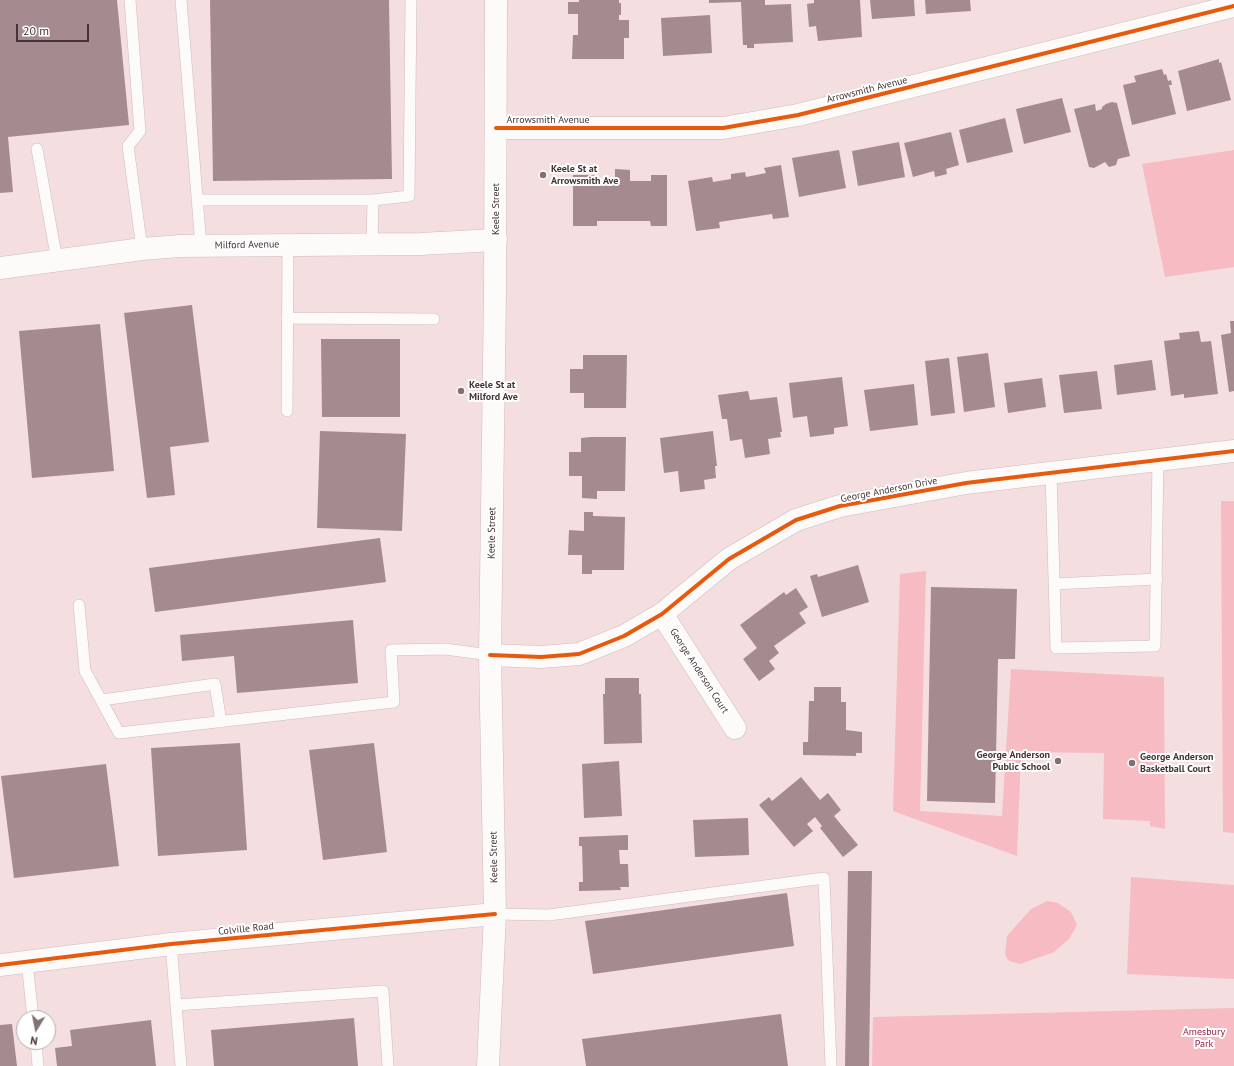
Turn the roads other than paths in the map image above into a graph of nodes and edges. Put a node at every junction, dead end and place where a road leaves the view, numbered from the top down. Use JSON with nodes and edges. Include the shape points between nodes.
{"nodes":[{"id":1,"x":130,"y":0,"type":"edge"},
{"id":2,"x":181,"y":0,"type":"edge"},
{"id":3,"x":411,"y":0,"type":"edge"},
{"id":4,"x":496,"y":0,"type":"edge"},
{"id":5,"x":1234,"y":6,"type":"edge"},
{"id":6,"x":496,"y":128,"type":"junction"},
{"id":7,"x":37,"y":149,"type":"dead end"},
{"id":8,"x":197,"y":200,"type":"junction"},
{"id":9,"x":373,"y":200,"type":"junction"},
{"id":10,"x":496,"y":240,"type":"junction"},
{"id":11,"x":288,"y":245,"type":"junction"},
{"id":12,"x":372,"y":245,"type":"junction"},
{"id":13,"x":200,"y":246,"type":"junction"},
{"id":14,"x":142,"y":249,"type":"junction"},
{"id":15,"x":58,"y":261,"type":"junction"},
{"id":16,"x":0,"y":268,"type":"edge"},
{"id":17,"x":287,"y":318,"type":"junction"},
{"id":18,"x":434,"y":319,"type":"dead end"},
{"id":19,"x":287,"y":412,"type":"dead end"},
{"id":20,"x":1234,"y":451,"type":"edge"},
{"id":21,"x":1158,"y":460,"type":"junction"},
{"id":22,"x":1051,"y":473,"type":"junction"},
{"id":23,"x":1157,"y":579,"type":"junction"},
{"id":24,"x":1054,"y":584,"type":"junction"},
{"id":25,"x":79,"y":605,"type":"dead end"},
{"id":26,"x":662,"y":614,"type":"junction"},
{"id":27,"x":490,"y":655,"type":"junction"},
{"id":28,"x":102,"y":700,"type":"junction"},
{"id":29,"x":221,"y":722,"type":"junction"},
{"id":30,"x":735,"y":728,"type":"dead end"},
{"id":31,"x":495,"y":914,"type":"junction"},
{"id":32,"x":171,"y":944,"type":"junction"},
{"id":33,"x":26,"y":962,"type":"junction"},
{"id":34,"x":0,"y":965,"type":"edge"},
{"id":35,"x":176,"y":1005,"type":"junction"},
{"id":36,"x":32,"y":1010,"type":"edge"},
{"id":37,"x":37,"y":1050,"type":"edge"},
{"id":38,"x":38,"y":1066,"type":"edge"},
{"id":39,"x":181,"y":1066,"type":"edge"},
{"id":40,"x":388,"y":1066,"type":"edge"},
{"id":41,"x":488,"y":1066,"type":"edge"},
{"id":42,"x":831,"y":1066,"type":"edge"}],
"edges":[{"from":1,"to":14,"type":"lane","via":[[140,131],[128,146]]},
{"from":2,"to":8,"type":"lane"},
{"from":3,"to":9,"type":"lane","via":[[409,196]]},
{"from":4,"to":6,"type":"street","name":"Keele Street"},
{"from":5,"to":6,"type":"street","name":"Arrowsmith Avenue","via":[[798,115],[723,128]]},
{"from":6,"to":10,"type":"street","name":"Keele Street"},
{"from":7,"to":15,"type":"lane"},
{"from":8,"to":9,"type":"lane"},
{"from":8,"to":13,"type":"lane"},
{"from":9,"to":12,"type":"lane"},
{"from":10,"to":12,"type":"street","name":"Milford Avenue"},
{"from":10,"to":27,"type":"street","name":"Keele Street"},
{"from":11,"to":12,"type":"street","name":"Milford Avenue"},
{"from":11,"to":13,"type":"street","name":"Milford Avenue"},
{"from":11,"to":17,"type":"lane"},
{"from":13,"to":14,"type":"street","name":"Milford Avenue"},
{"from":14,"to":15,"type":"street","name":"Milford Avenue"},
{"from":15,"to":16,"type":"street","name":"Milford Avenue"},
{"from":17,"to":18,"type":"lane"},
{"from":17,"to":19,"type":"lane"},
{"from":20,"to":21,"type":"street","name":"George Anderson Drive"},
{"from":21,"to":22,"type":"street","name":"George Anderson Drive"},
{"from":21,"to":23,"type":"lane"},
{"from":22,"to":24,"type":"lane"},
{"from":22,"to":26,"type":"street","name":"George Anderson Drive","via":[[966,483],[848,505],[796,520],[729,559]]},
{"from":23,"to":24,"type":"lane"},
{"from":23,"to":24,"type":"lane","via":[[1155,646],[1056,648]]},
{"from":25,"to":28,"type":"lane","via":[[85,671]]},
{"from":26,"to":27,"type":"street","name":"George Anderson Drive","via":[[624,636],[579,654],[540,657]]},
{"from":26,"to":30,"type":"street","name":"George Anderson Court"},
{"from":27,"to":29,"type":"lane","via":[[445,649],[391,650],[394,702]]},
{"from":27,"to":31,"type":"street","name":"Keele Street"},
{"from":28,"to":29,"type":"lane","via":[[119,733]]},
{"from":28,"to":29,"type":"lane","via":[[215,684]]},
{"from":31,"to":32,"type":"street","name":"Colville Road"},
{"from":31,"to":41,"type":"street","name":"Keele Street"},
{"from":31,"to":42,"type":"lane","via":[[549,915],[824,878]]},
{"from":32,"to":33,"type":"street","name":"Colville Road"},
{"from":32,"to":35,"type":"lane"},
{"from":33,"to":34,"type":"street","name":"Colville Road"},
{"from":33,"to":36,"type":"lane"},
{"from":35,"to":39,"type":"lane"},
{"from":35,"to":40,"type":"lane","via":[[383,991]]},
{"from":37,"to":38,"type":"lane"}]}
